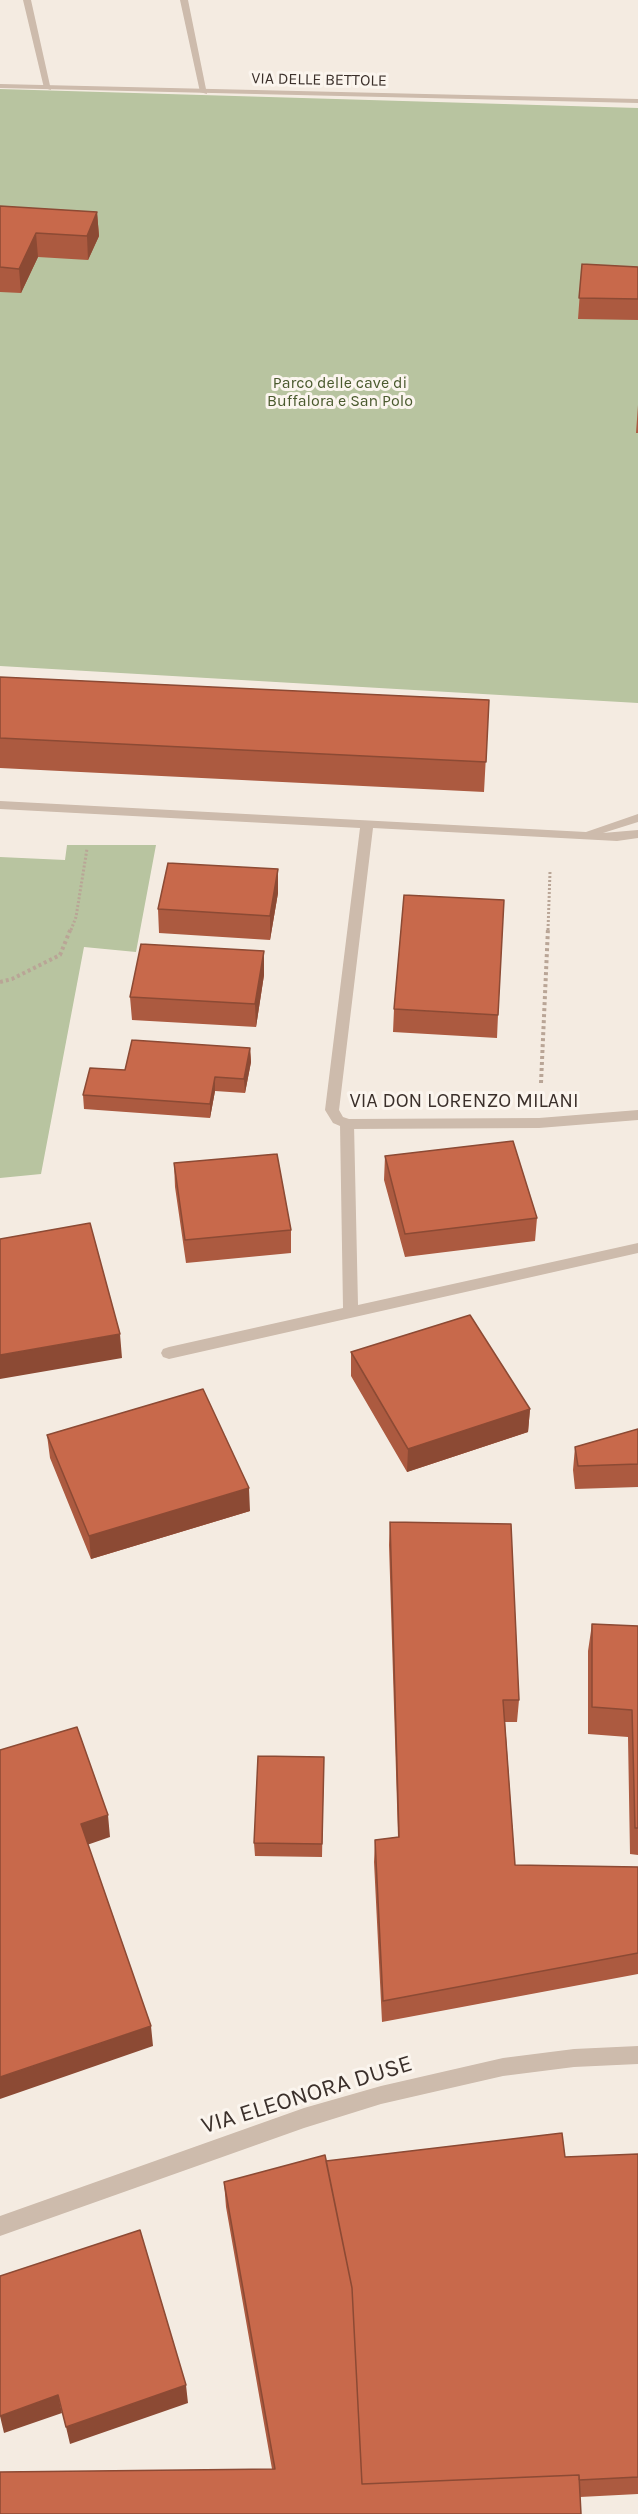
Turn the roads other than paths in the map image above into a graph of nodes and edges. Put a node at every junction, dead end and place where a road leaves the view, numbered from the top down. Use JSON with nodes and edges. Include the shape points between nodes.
{"nodes":[{"id":1,"x":27,"y":0,"type":"edge"},
{"id":2,"x":184,"y":0,"type":"edge"},
{"id":3,"x":0,"y":86,"type":"edge"},
{"id":4,"x":48,"y":88,"type":"junction"},
{"id":5,"x":204,"y":92,"type":"junction"},
{"id":6,"x":638,"y":101,"type":"edge"},
{"id":7,"x":0,"y":805,"type":"edge"},
{"id":8,"x":638,"y":818,"type":"edge"},
{"id":9,"x":367,"y":824,"type":"junction"},
{"id":10,"x":586,"y":834,"type":"junction"},
{"id":11,"x":638,"y":834,"type":"edge"},
{"id":12,"x":638,"y":1115,"type":"edge"},
{"id":13,"x":347,"y":1124,"type":"junction"},
{"id":14,"x":638,"y":1248,"type":"edge"},
{"id":15,"x":351,"y":1312,"type":"junction"},
{"id":16,"x":169,"y":1353,"type":"dead end"},
{"id":17,"x":638,"y":2055,"type":"edge"},
{"id":18,"x":0,"y":2226,"type":"edge"}],
"edges":[{"from":1,"to":4,"type":"street"},
{"from":2,"to":5,"type":"street"},
{"from":3,"to":4,"type":"street","name":"VIA DELLE BETTOLE"},
{"from":4,"to":5,"type":"street","name":"VIA DELLE BETTOLE"},
{"from":5,"to":6,"type":"street","name":"VIA DELLE BETTOLE"},
{"from":7,"to":9,"type":"street"},
{"from":8,"to":10,"type":"street"},
{"from":9,"to":10,"type":"street"},
{"from":9,"to":13,"type":"street","name":"VIA DON LORENZO MILANI","via":[[332,1110],[338,1120]]},
{"from":10,"to":11,"type":"street"},
{"from":12,"to":13,"type":"street","name":"VIA DON LORENZO MILANI","via":[[539,1123]]},
{"from":13,"to":15,"type":"street"},
{"from":14,"to":15,"type":"street"},
{"from":15,"to":16,"type":"street"},
{"from":17,"to":18,"type":"street","name":"VIA ELEONORA DUSE","via":[[504,2067],[381,2095],[304,2118]]}]}
